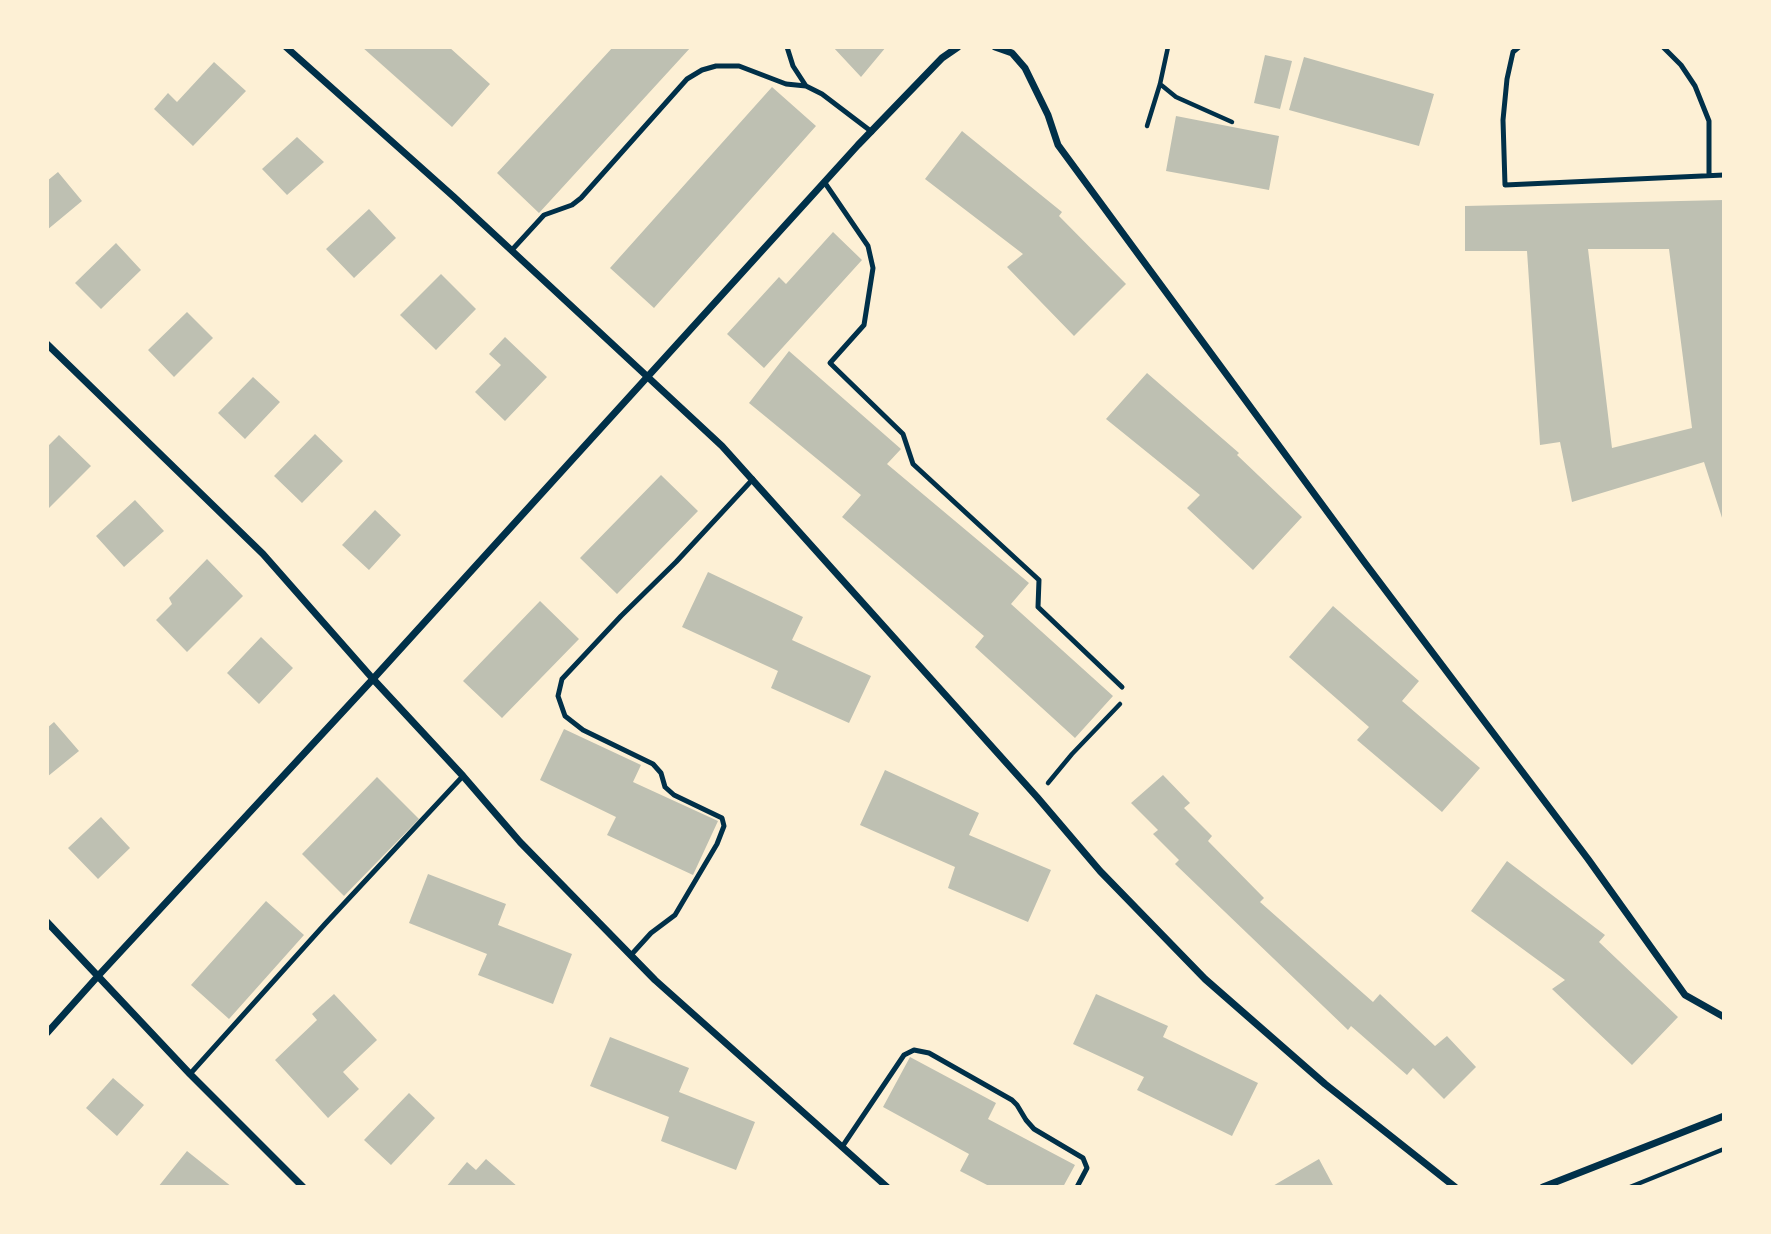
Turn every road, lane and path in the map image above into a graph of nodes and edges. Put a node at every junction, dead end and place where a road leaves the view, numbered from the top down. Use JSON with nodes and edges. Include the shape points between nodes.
{"nodes":[{"id":1,"x":286,"y":47,"type":"edge"},
{"id":2,"x":787,"y":47,"type":"edge"},
{"id":3,"x":958,"y":47,"type":"edge"},
{"id":4,"x":995,"y":47,"type":"edge"},
{"id":5,"x":1168,"y":47,"type":"edge"},
{"id":6,"x":1519,"y":47,"type":"edge"},
{"id":7,"x":1663,"y":47,"type":"edge"},
{"id":8,"x":1160,"y":84,"type":"junction"},
{"id":9,"x":806,"y":86,"type":"junction"},
{"id":10,"x":1232,"y":122,"type":"dead end"},
{"id":11,"x":1147,"y":126,"type":"dead end"},
{"id":12,"x":872,"y":132,"type":"junction"},
{"id":13,"x":1709,"y":175,"type":"junction"},
{"id":14,"x":1724,"y":175,"type":"edge"},
{"id":15,"x":825,"y":183,"type":"junction"},
{"id":16,"x":511,"y":251,"type":"junction"},
{"id":17,"x":47,"y":344,"type":"edge"},
{"id":18,"x":647,"y":378,"type":"junction"},
{"id":19,"x":753,"y":479,"type":"junction"},
{"id":20,"x":373,"y":679,"type":"junction"},
{"id":21,"x":1122,"y":687,"type":"joint"},
{"id":22,"x":463,"y":776,"type":"junction"},
{"id":23,"x":1037,"y":797,"type":"junction"},
{"id":24,"x":47,"y":922,"type":"edge"},
{"id":25,"x":631,"y":955,"type":"junction"},
{"id":26,"x":98,"y":975,"type":"junction"},
{"id":27,"x":1724,"y":1017,"type":"edge"},
{"id":28,"x":47,"y":1033,"type":"edge"},
{"id":29,"x":190,"y":1074,"type":"junction"},
{"id":30,"x":1724,"y":1116,"type":"edge"},
{"id":31,"x":842,"y":1147,"type":"junction"},
{"id":32,"x":1724,"y":1149,"type":"edge"},
{"id":33,"x":1546,"y":1186,"type":"edge"},
{"id":34,"x":303,"y":1187,"type":"edge"},
{"id":35,"x":887,"y":1187,"type":"edge"},
{"id":36,"x":1077,"y":1187,"type":"edge"},
{"id":37,"x":1455,"y":1187,"type":"edge"},
{"id":38,"x":1630,"y":1187,"type":"edge"}],
"edges":[{"from":1,"to":16,"type":"street"},
{"from":2,"to":9,"type":"lane"},
{"from":3,"to":12,"type":"street"},
{"from":4,"to":27,"type":"street","via":[[1012,53],[1025,68],[1058,145],[1685,995]]},
{"from":5,"to":8,"type":"path"},
{"from":6,"to":13,"type":"lane","via":[[1513,52],[1507,79],[1505,185]]},
{"from":7,"to":13,"type":"lane","via":[[1695,86],[1709,121]]},
{"from":8,"to":10,"type":"path","via":[[1176,97]]},
{"from":8,"to":11,"type":"path"},
{"from":9,"to":12,"type":"lane"},
{"from":9,"to":16,"type":"lane","via":[[786,84],[739,66],[702,70],[687,79],[581,198],[544,215]]},
{"from":12,"to":15,"type":"street"},
{"from":13,"to":14,"type":"lane"},
{"from":15,"to":18,"type":"street"},
{"from":15,"to":21,"type":"lane","via":[[868,246],[873,268],[864,325],[830,363],[903,434],[913,464],[1039,580],[1038,607]]},
{"from":16,"to":18,"type":"street"},
{"from":17,"to":20,"type":"street","via":[[263,554]]},
{"from":18,"to":19,"type":"street"},
{"from":18,"to":20,"type":"street"},
{"from":19,"to":23,"type":"street"},
{"from":19,"to":25,"type":"lane","via":[[562,679],[558,696],[565,716],[583,730],[653,764],[674,795],[722,818],[718,844],[675,915]]},
{"from":20,"to":22,"type":"street"},
{"from":20,"to":26,"type":"street"},
{"from":21,"to":23,"type":"path","via":[[1123,701]]},
{"from":22,"to":25,"type":"street","via":[[520,842]]},
{"from":22,"to":29,"type":"lane"},
{"from":23,"to":37,"type":"street","via":[[1100,871],[1205,979],[1325,1084]]},
{"from":24,"to":26,"type":"street"},
{"from":25,"to":31,"type":"street"},
{"from":26,"to":28,"type":"street"},
{"from":26,"to":29,"type":"street"},
{"from":29,"to":34,"type":"street"},
{"from":30,"to":33,"type":"street"},
{"from":31,"to":35,"type":"street"},
{"from":31,"to":36,"type":"lane","via":[[904,1055],[914,1050],[929,1053],[1012,1100],[1034,1129],[1083,1158],[1087,1168]]},
{"from":32,"to":38,"type":"path"}]}
